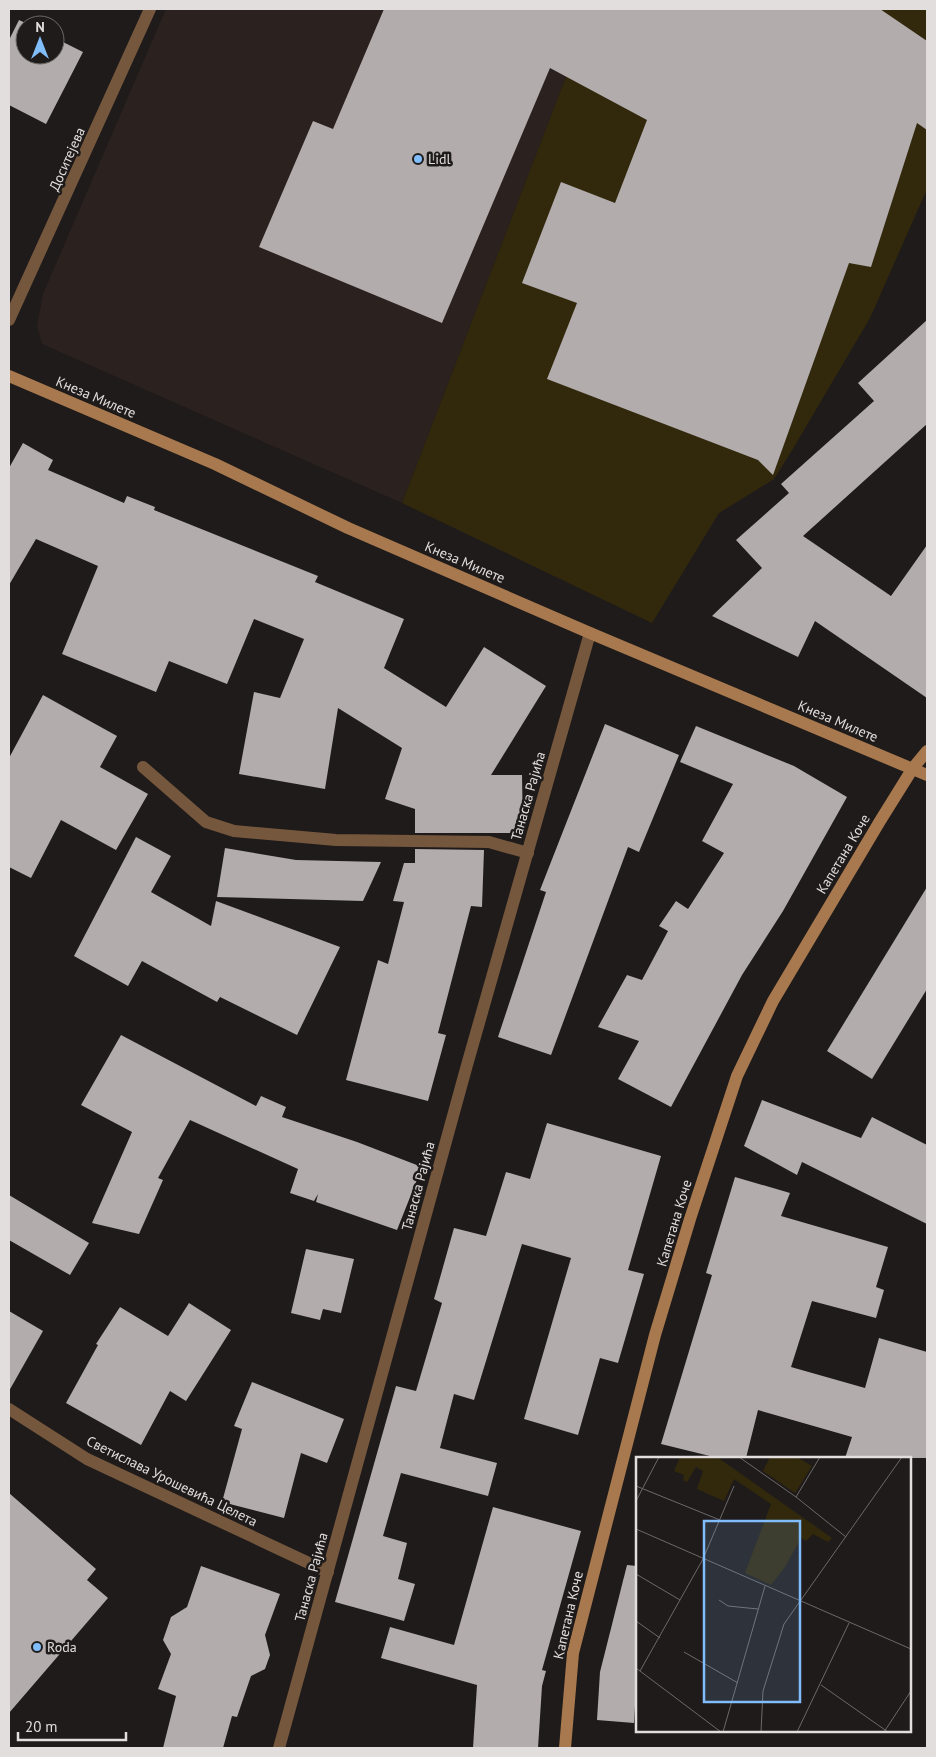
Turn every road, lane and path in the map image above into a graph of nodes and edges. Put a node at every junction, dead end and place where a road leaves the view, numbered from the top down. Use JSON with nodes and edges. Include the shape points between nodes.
{"nodes":[{"id":1,"x":150,"y":9,"type":"edge"},
{"id":2,"x":9,"y":320,"type":"edge"},
{"id":3,"x":9,"y":376,"type":"edge"},
{"id":4,"x":590,"y":633,"type":"junction"},
{"id":5,"x":927,"y":751,"type":"edge"},
{"id":6,"x":143,"y":766,"type":"dead end"},
{"id":7,"x":913,"y":768,"type":"junction"},
{"id":8,"x":927,"y":775,"type":"edge"},
{"id":9,"x":528,"y":853,"type":"junction"},
{"id":10,"x":9,"y":1409,"type":"edge"},
{"id":11,"x":328,"y":1572,"type":"junction"},
{"id":12,"x":279,"y":1748,"type":"edge"},
{"id":13,"x":565,"y":1748,"type":"edge"}],
"edges":[{"from":1,"to":2,"type":"street","name":"Доситејева"},
{"from":3,"to":4,"type":"main road","name":"Кнеза Милете","via":[[215,464],[348,528]]},
{"from":4,"to":7,"type":"main road","name":"Кнеза Милете"},
{"from":4,"to":9,"type":"street","name":"Танаска Рајића"},
{"from":5,"to":7,"type":"main road","name":"Капетана Коче"},
{"from":6,"to":9,"type":"street","via":[[206,822],[234,831],[336,840],[489,842]]},
{"from":7,"to":8,"type":"main road","name":"Кнеза Милете"},
{"from":7,"to":13,"type":"main road","name":"Капетана Коче","via":[[772,1001],[737,1076],[655,1335],[573,1653]]},
{"from":9,"to":11,"type":"street","name":"Танаска Рајића"},
{"from":10,"to":11,"type":"street","name":"Светислава Урошевића Целета","via":[[87,1459]]},
{"from":11,"to":12,"type":"street","name":"Танаска Рајића"}]}
